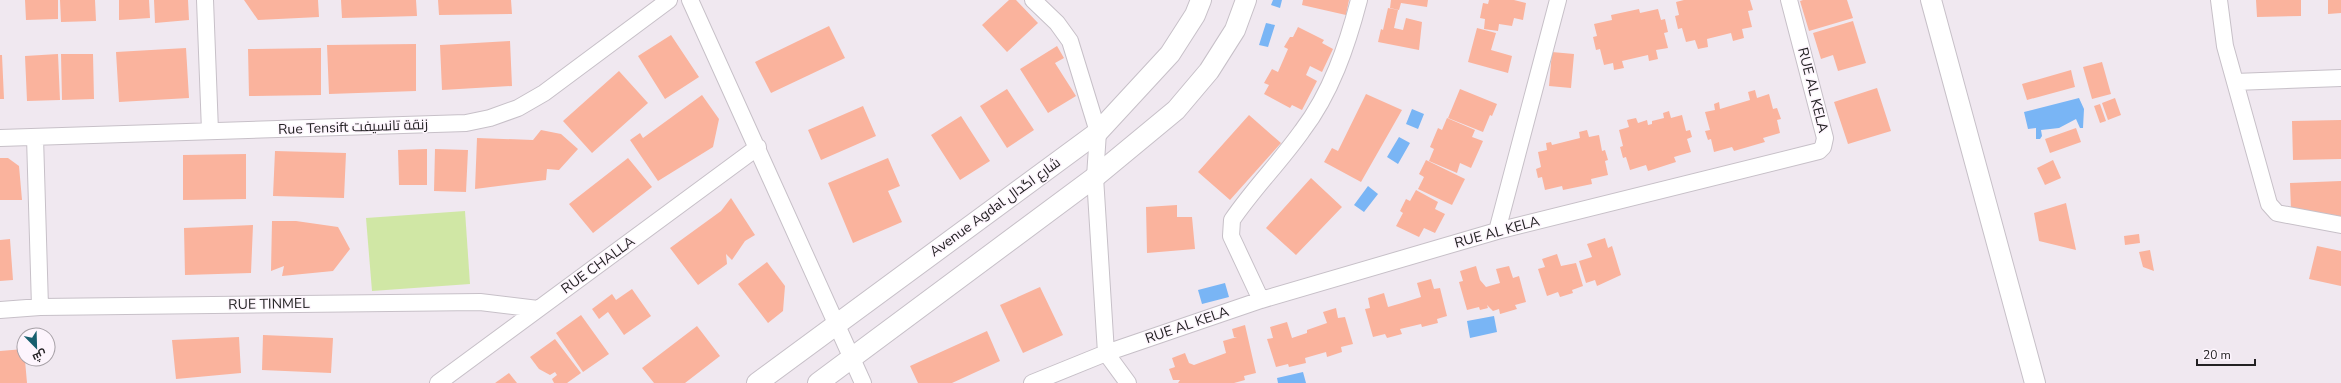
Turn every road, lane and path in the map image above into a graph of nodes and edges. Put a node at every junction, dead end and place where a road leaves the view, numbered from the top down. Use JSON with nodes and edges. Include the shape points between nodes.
{"nodes":[{"id":1,"x":205,"y":0,"type":"edge"},
{"id":2,"x":669,"y":0,"type":"edge"},
{"id":3,"x":690,"y":0,"type":"edge"},
{"id":4,"x":1033,"y":0,"type":"edge"},
{"id":5,"x":1201,"y":0,"type":"edge"},
{"id":6,"x":1246,"y":0,"type":"edge"},
{"id":7,"x":1359,"y":0,"type":"edge"},
{"id":8,"x":1558,"y":0,"type":"edge"},
{"id":9,"x":1789,"y":0,"type":"edge"},
{"id":10,"x":1931,"y":0,"type":"edge"},
{"id":11,"x":2220,"y":0,"type":"edge"},
{"id":12,"x":2341,"y":78,"type":"edge"},
{"id":13,"x":2235,"y":82,"type":"junction"},
{"id":14,"x":210,"y":131,"type":"junction"},
{"id":15,"x":1098,"y":132,"type":"junction"},
{"id":16,"x":35,"y":137,"type":"junction"},
{"id":17,"x":0,"y":138,"type":"edge"},
{"id":18,"x":758,"y":147,"type":"junction"},
{"id":19,"x":1095,"y":177,"type":"junction"},
{"id":20,"x":2341,"y":225,"type":"edge"},
{"id":21,"x":1496,"y":231,"type":"junction"},
{"id":22,"x":1261,"y":300,"type":"junction"},
{"id":23,"x":40,"y":307,"type":"junction"},
{"id":24,"x":538,"y":309,"type":"junction"},
{"id":25,"x":0,"y":310,"type":"edge"},
{"id":26,"x":836,"y":325,"type":"junction"},
{"id":27,"x":1106,"y":353,"type":"junction"},
{"id":28,"x":852,"y":357,"type":"junction"},
{"id":29,"x":438,"y":383,"type":"edge"},
{"id":30,"x":757,"y":383,"type":"edge"},
{"id":31,"x":818,"y":383,"type":"edge"},
{"id":32,"x":863,"y":383,"type":"edge"},
{"id":33,"x":1032,"y":383,"type":"edge"},
{"id":34,"x":1128,"y":383,"type":"edge"},
{"id":35,"x":2035,"y":383,"type":"edge"}],
"edges":[{"from":1,"to":14,"type":"street"},
{"from":2,"to":14,"type":"street","name":"Rue Tensift زنقة تانسيفت","via":[[544,93],[518,108],[490,118],[466,123]]},
{"from":3,"to":18,"type":"street"},
{"from":4,"to":15,"type":"street","via":[[1057,23],[1070,41]]},
{"from":5,"to":15,"type":"street","name":"Avenue Agdal شارع اگدال","via":[[1195,15],[1170,54]]},
{"from":6,"to":19,"type":"street","via":[[1235,30],[1195,88],[1176,110]]},
{"from":7,"to":22,"type":"street","via":[[1332,81],[1317,110],[1232,220],[1231,236]]},
{"from":8,"to":21,"type":"street"},
{"from":9,"to":21,"type":"street","name":"RUE AL KELA","via":[[1825,138],[1819,151]]},
{"from":10,"to":35,"type":"street"},
{"from":11,"to":13,"type":"street","via":[[2225,46]]},
{"from":12,"to":13,"type":"street"},
{"from":13,"to":20,"type":"street","via":[[2266,197],[2273,210],[2277,214]]},
{"from":14,"to":16,"type":"street","name":"Rue Tensift زنقة تانسيفت"},
{"from":15,"to":19,"type":"street"},
{"from":15,"to":26,"type":"street","name":"Avenue Agdal شارع اگدال"},
{"from":16,"to":17,"type":"street","name":"Rue Tensift زنقة تانسيفت"},
{"from":16,"to":23,"type":"street"},
{"from":18,"to":24,"type":"street","name":"RUE CHALLA"},
{"from":18,"to":26,"type":"street"},
{"from":19,"to":27,"type":"street"},
{"from":19,"to":28,"type":"street"},
{"from":21,"to":22,"type":"street","name":"RUE AL KELA"},
{"from":22,"to":27,"type":"street","name":"RUE AL KELA"},
{"from":23,"to":24,"type":"street","name":"RUE TINMEL","via":[[480,302]]},
{"from":23,"to":25,"type":"street","name":"RUE TINMEL"},
{"from":24,"to":29,"type":"street","name":"RUE CHALLA"},
{"from":26,"to":28,"type":"street"},
{"from":26,"to":30,"type":"street","name":"Avenue Agdal شارع اگدال"},
{"from":27,"to":33,"type":"street","name":"RUE AL KELA"},
{"from":27,"to":34,"type":"street"},
{"from":28,"to":31,"type":"street"},
{"from":28,"to":32,"type":"street"}]}
